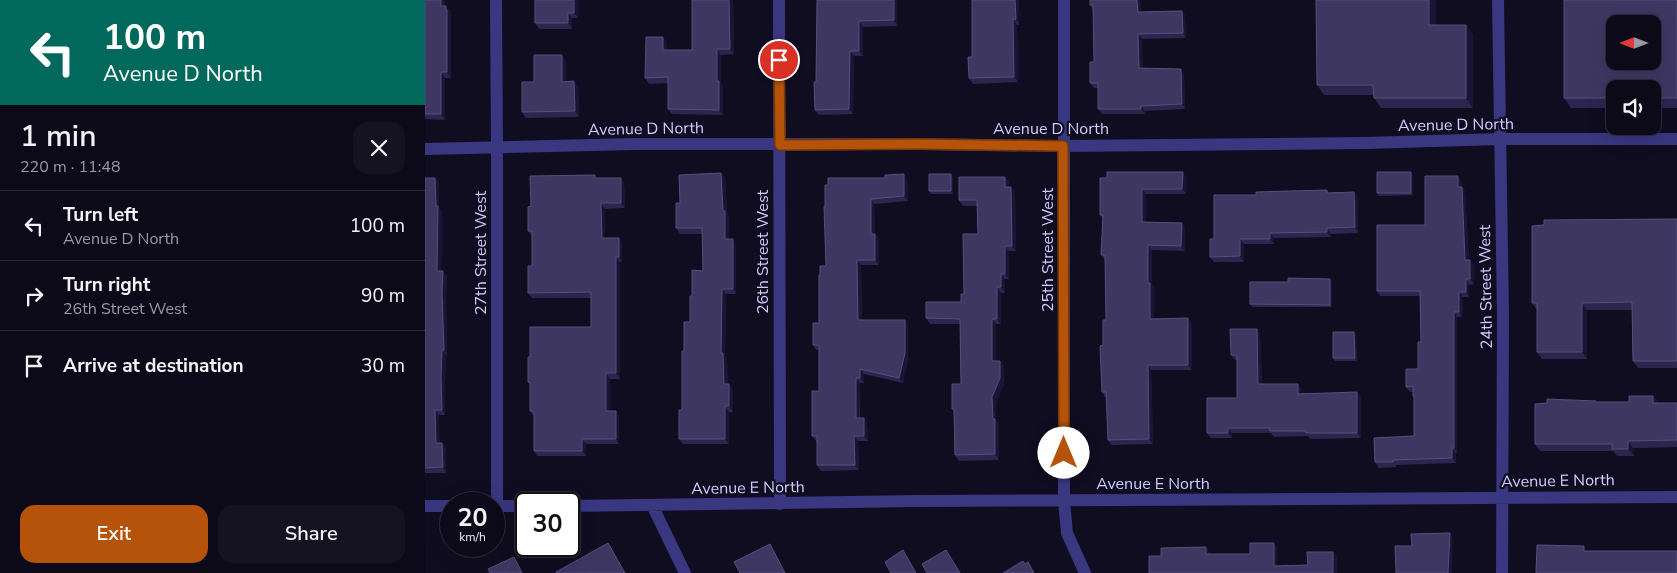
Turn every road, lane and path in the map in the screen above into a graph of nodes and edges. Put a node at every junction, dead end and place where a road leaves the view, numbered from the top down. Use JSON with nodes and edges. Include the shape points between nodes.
{"nodes":[{"id":1,"x":496,"y":0,"type":"edge"},
{"id":2,"x":779,"y":0,"type":"edge"},
{"id":3,"x":1064,"y":0,"type":"edge"},
{"id":4,"x":1498,"y":0,"type":"edge"},
{"id":5,"x":1677,"y":139,"type":"edge"},
{"id":6,"x":1500,"y":140,"type":"junction"},
{"id":7,"x":780,"y":145,"type":"junction"},
{"id":8,"x":1063,"y":146,"type":"junction"},
{"id":9,"x":497,"y":148,"type":"junction"},
{"id":10,"x":425,"y":149,"type":"edge"},
{"id":11,"x":496,"y":492,"type":"edge"},
{"id":12,"x":1677,"y":497,"type":"edge"},
{"id":13,"x":1502,"y":498,"type":"junction"},
{"id":14,"x":1064,"y":501,"type":"junction"},
{"id":15,"x":780,"y":504,"type":"junction"},
{"id":16,"x":651,"y":505,"type":"junction"},
{"id":17,"x":425,"y":506,"type":"edge"},
{"id":18,"x":440,"y":506,"type":"edge"},
{"id":19,"x":580,"y":506,"type":"edge"},
{"id":20,"x":685,"y":573,"type":"edge"},
{"id":21,"x":1085,"y":573,"type":"edge"},
{"id":22,"x":1502,"y":573,"type":"edge"}],
"edges":[{"from":1,"to":9,"type":"street","name":"27th Street West"},
{"from":2,"to":7,"type":"street","name":"26th Street West"},
{"from":3,"to":8,"type":"street","name":"25th Street West"},
{"from":4,"to":6,"type":"street","name":"24th Street West"},
{"from":5,"to":6,"type":"street","name":"Avenue D North"},
{"from":6,"to":8,"type":"street","name":"Avenue D North"},
{"from":6,"to":13,"type":"street","name":"24th Street West"},
{"from":7,"to":8,"type":"street","name":"Avenue D North"},
{"from":7,"to":9,"type":"street","name":"Avenue D North","via":[[635,144]]},
{"from":7,"to":15,"type":"street","name":"26th Street West"},
{"from":8,"to":14,"type":"street","name":"25th Street West"},
{"from":9,"to":10,"type":"street","name":"Avenue D North"},
{"from":9,"to":11,"type":"street","name":"27th Street West"},
{"from":12,"to":13,"type":"street","name":"Avenue E North"},
{"from":13,"to":14,"type":"street","name":"Avenue E North"},
{"from":13,"to":22,"type":"street","name":"24th Street West"},
{"from":14,"to":15,"type":"street","name":"Avenue E North"},
{"from":14,"to":21,"type":"street","name":"25th Street West","via":[[1067,533]]},
{"from":15,"to":16,"type":"street","name":"Avenue E North"},
{"from":16,"to":19,"type":"street","name":"Avenue E North"},
{"from":16,"to":20,"type":"street"},
{"from":17,"to":18,"type":"street"}]}
